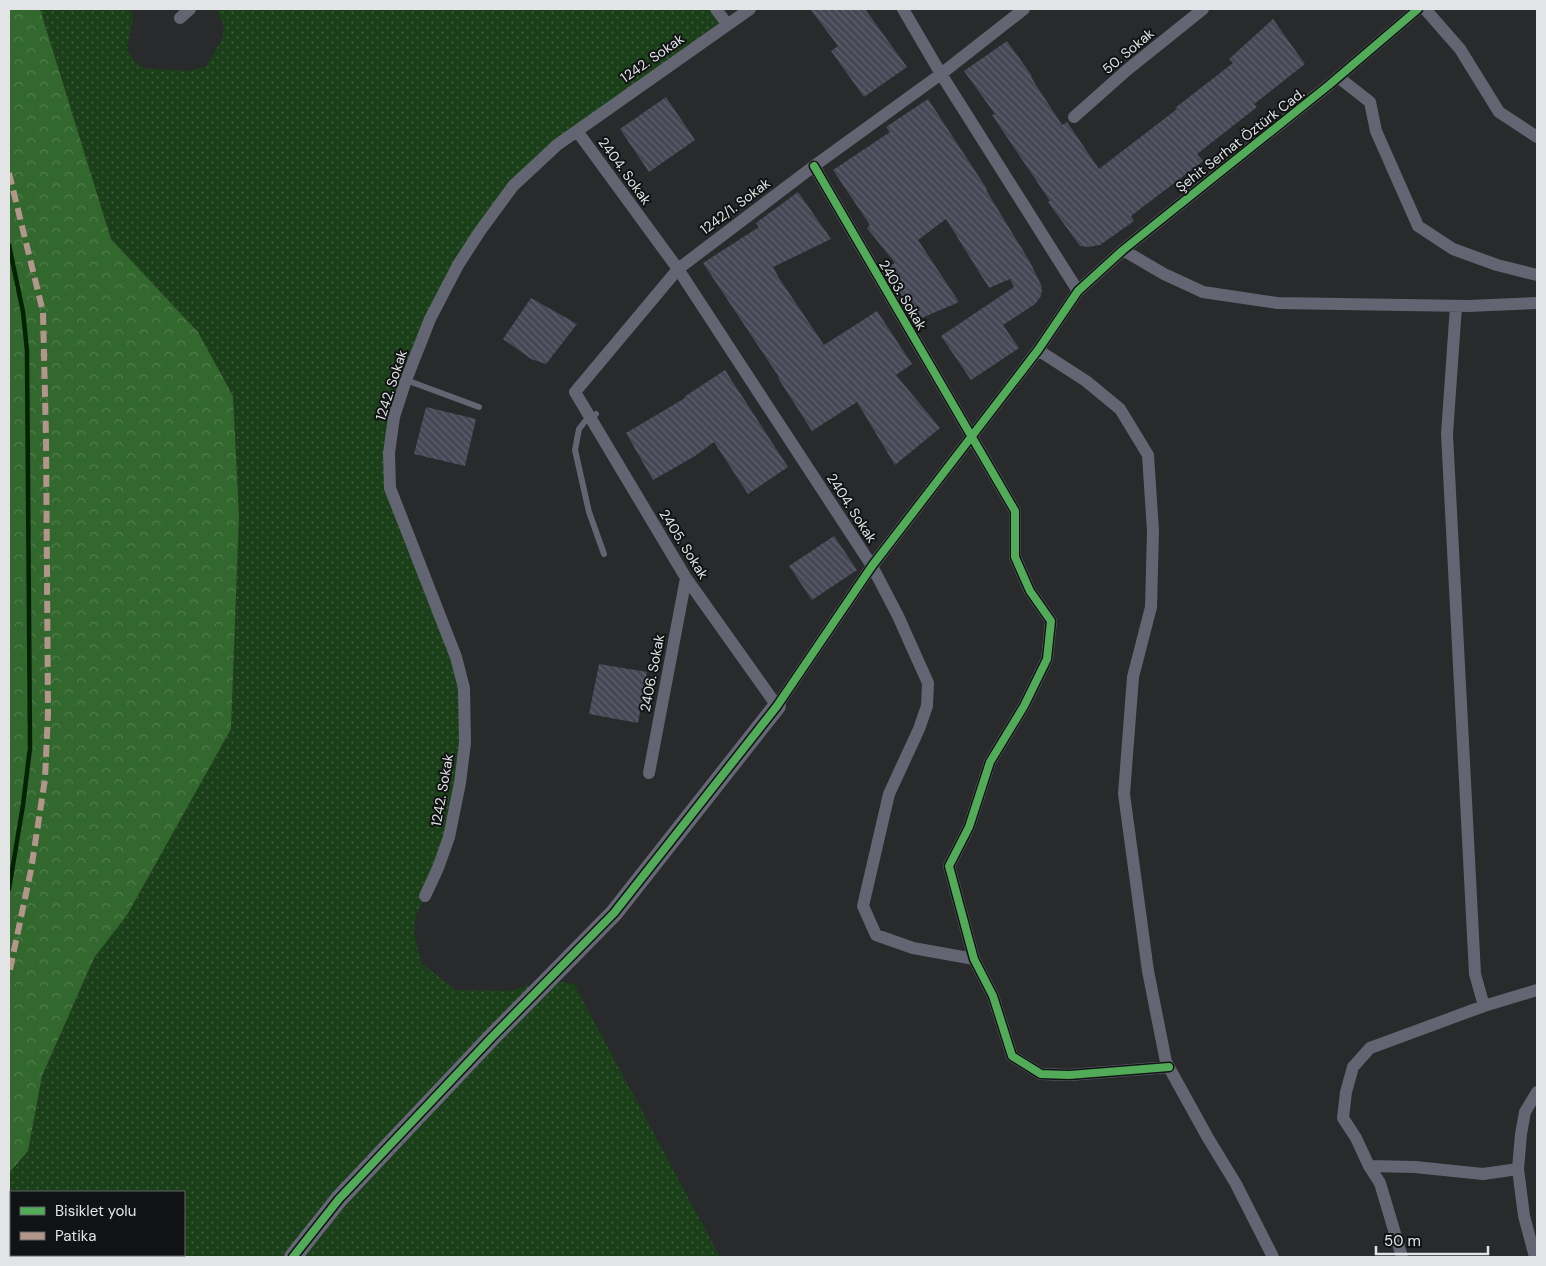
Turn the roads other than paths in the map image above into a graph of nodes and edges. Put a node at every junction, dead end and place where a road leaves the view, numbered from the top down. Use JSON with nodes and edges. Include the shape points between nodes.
{"nodes":[{"id":1,"x":190,"y":9,"type":"edge"},
{"id":2,"x":716,"y":9,"type":"edge"},
{"id":3,"x":750,"y":9,"type":"edge"},
{"id":4,"x":902,"y":9,"type":"edge"},
{"id":5,"x":1024,"y":9,"type":"edge"},
{"id":6,"x":1203,"y":9,"type":"edge"},
{"id":7,"x":1418,"y":9,"type":"edge"},
{"id":8,"x":1425,"y":9,"type":"edge"},
{"id":9,"x":180,"y":18,"type":"dead end"},
{"id":10,"x":727,"y":24,"type":"junction"},
{"id":11,"x":941,"y":74,"type":"junction"},
{"id":12,"x":1338,"y":77,"type":"junction"},
{"id":13,"x":1074,"y":117,"type":"dead end"},
{"id":14,"x":577,"y":131,"type":"junction"},
{"id":15,"x":1537,"y":138,"type":"edge"},
{"id":16,"x":814,"y":166,"type":"junction"},
{"id":17,"x":1123,"y":250,"type":"junction"},
{"id":18,"x":678,"y":269,"type":"junction"},
{"id":19,"x":1537,"y":275,"type":"edge"},
{"id":20,"x":1078,"y":291,"type":"junction"},
{"id":21,"x":1537,"y":303,"type":"edge"},
{"id":22,"x":1456,"y":306,"type":"junction"},
{"id":23,"x":1038,"y":350,"type":"junction"},
{"id":24,"x":406,"y":380,"type":"junction"},
{"id":25,"x":575,"y":392,"type":"joint"},
{"id":26,"x":479,"y":407,"type":"dead end"},
{"id":27,"x":596,"y":414,"type":"dead end"},
{"id":28,"x":972,"y":436,"type":"junction"},
{"id":29,"x":604,"y":554,"type":"dead end"},
{"id":30,"x":872,"y":566,"type":"junction"},
{"id":31,"x":686,"y":578,"type":"junction"},
{"id":32,"x":777,"y":706,"type":"junction"},
{"id":33,"x":649,"y":773,"type":"dead end"},
{"id":34,"x":425,"y":896,"type":"dead end"},
{"id":35,"x":974,"y":959,"type":"junction"},
{"id":36,"x":1537,"y":990,"type":"edge"},
{"id":37,"x":1484,"y":1006,"type":"junction"},
{"id":38,"x":1169,"y":1067,"type":"junction"},
{"id":39,"x":1537,"y":1092,"type":"edge"},
{"id":40,"x":1369,"y":1166,"type":"junction"},
{"id":41,"x":1518,"y":1169,"type":"junction"},
{"id":42,"x":293,"y":1257,"type":"edge"},
{"id":43,"x":1273,"y":1257,"type":"edge"},
{"id":44,"x":1402,"y":1257,"type":"edge"},
{"id":45,"x":1535,"y":1257,"type":"edge"}],
"edges":[{"from":1,"to":9,"type":"street"},
{"from":2,"to":10,"type":"street"},
{"from":3,"to":10,"type":"street","name":"1242. Sokak"},
{"from":4,"to":11,"type":"street"},
{"from":5,"to":11,"type":"street","name":"1242/1. Sokak"},
{"from":6,"to":13,"type":"street","name":"50. Sokak"},
{"from":7,"to":12,"type":"street","name":"Şehit Serhat Öztürk Cad."},
{"from":8,"to":15,"type":"street","via":[[1460,50],[1499,112]]},
{"from":10,"to":14,"type":"street","name":"1242. Sokak"},
{"from":11,"to":16,"type":"street","name":"1242/1. Sokak"},
{"from":11,"to":20,"type":"street"},
{"from":12,"to":17,"type":"street","name":"Şehit Serhat Öztürk Cad."},
{"from":12,"to":19,"type":"street","via":[[1370,102],[1376,131],[1418,226],[1452,249]]},
{"from":14,"to":18,"type":"street","name":"2404. Sokak"},
{"from":14,"to":24,"type":"street","name":"1242. Sokak","via":[[557,145],[514,186],[480,230],[430,320]]},
{"from":16,"to":18,"type":"street","name":"1242/1. Sokak"},
{"from":16,"to":28,"type":"street","name":"2403. Sokak"},
{"from":17,"to":20,"type":"street","name":"Şehit Serhat Öztürk Cad."},
{"from":17,"to":22,"type":"street","via":[[1203,292],[1277,303]]},
{"from":18,"to":25,"type":"street","name":"1242/1. Sokak"},
{"from":18,"to":30,"type":"street","name":"2404. Sokak"},
{"from":20,"to":23,"type":"street","name":"Şehit Serhat Öztürk Cad."},
{"from":21,"to":22,"type":"street"},
{"from":22,"to":37,"type":"street","via":[[1448,434],[1475,974]]},
{"from":23,"to":28,"type":"street","name":"Şehit Serhat Öztürk Cad."},
{"from":23,"to":38,"type":"street","via":[[1086,381],[1120,409],[1148,455],[1153,531],[1151,607],[1132,677],[1124,794],[1148,971]]},
{"from":24,"to":26,"type":"lane"},
{"from":24,"to":34,"type":"street","name":"1242. Sokak","via":[[394,417],[389,453],[390,488],[456,657],[464,688],[465,743],[460,783],[449,837]]},
{"from":25,"to":31,"type":"street","name":"2405. Sokak"},
{"from":27,"to":29,"type":"lane","via":[[579,429],[575,450],[589,512]]},
{"from":28,"to":30,"type":"street","name":"Şehit Serhat Öztürk Cad."},
{"from":28,"to":35,"type":"street","name":"2403. Sokak","via":[[1014,511],[1014,557],[1030,592],[1051,621],[1047,659],[1024,706],[990,762],[970,827],[949,866]]},
{"from":30,"to":32,"type":"street","name":"Şehit Serhat Öztürk Cad."},
{"from":30,"to":35,"type":"street","name":"2404. Sokak","via":[[928,683],[927,706],[889,794],[863,906],[876,935],[913,948]]},
{"from":31,"to":32,"type":"street","name":"2405. Sokak"},
{"from":31,"to":33,"type":"street","name":"2406. Sokak"},
{"from":32,"to":42,"type":"street","via":[[614,913],[339,1199]]},
{"from":35,"to":38,"type":"street","name":"2403. Sokak","via":[[993,996],[1012,1056],[1041,1074],[1069,1075]]},
{"from":36,"to":37,"type":"street"},
{"from":37,"to":40,"type":"street","via":[[1370,1048],[1353,1067],[1343,1118]]},
{"from":38,"to":43,"type":"street","via":[[1236,1184]]},
{"from":39,"to":41,"type":"street","via":[[1525,1112]]},
{"from":40,"to":41,"type":"street","via":[[1483,1174]]},
{"from":40,"to":44,"type":"street","via":[[1380,1183]]},
{"from":41,"to":45,"type":"street","via":[[1524,1216]]}]}
